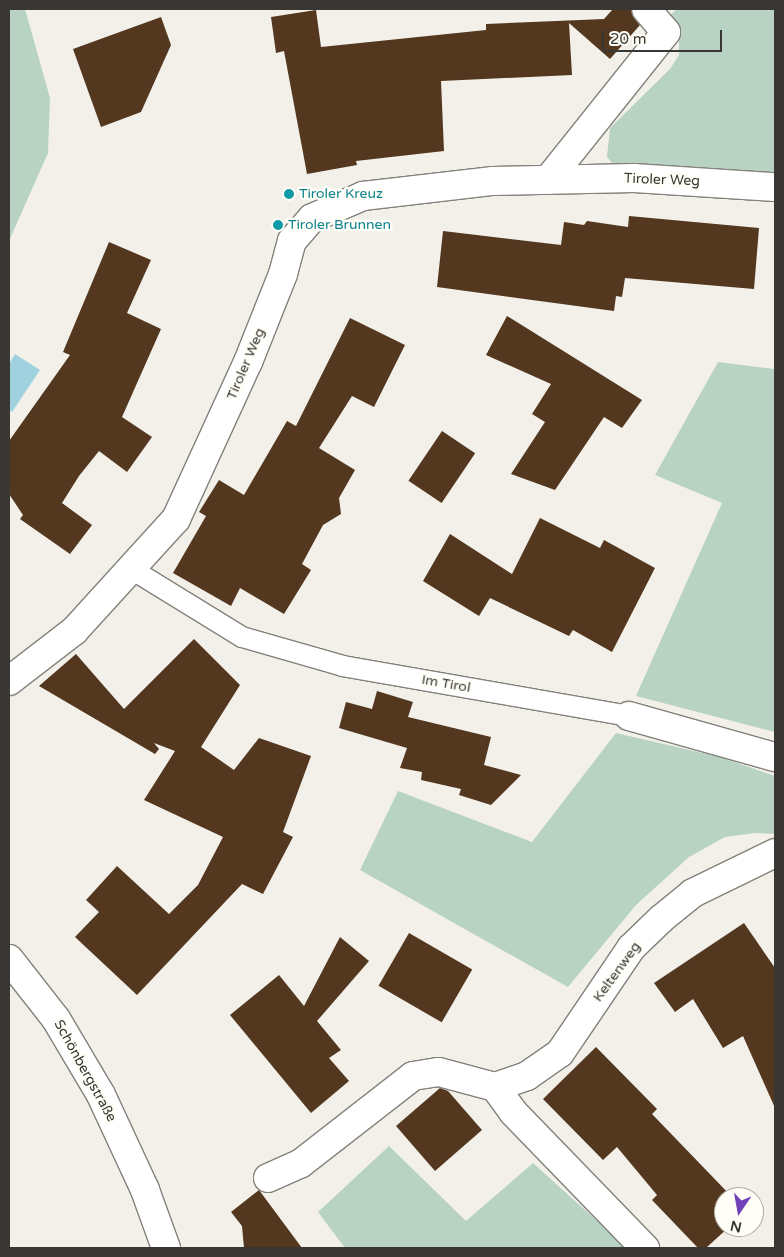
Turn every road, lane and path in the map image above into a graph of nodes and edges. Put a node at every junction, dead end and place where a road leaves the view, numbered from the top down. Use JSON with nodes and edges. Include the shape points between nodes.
{"nodes":[{"id":1,"x":646,"y":9,"type":"edge"},
{"id":2,"x":548,"y":180,"type":"junction"},
{"id":3,"x":775,"y":187,"type":"edge"},
{"id":4,"x":133,"y":570,"type":"junction"},
{"id":5,"x":9,"y":681,"type":"edge"},
{"id":6,"x":630,"y":716,"type":"joint"},
{"id":7,"x":775,"y":757,"type":"edge"},
{"id":8,"x":775,"y":852,"type":"edge"},
{"id":9,"x":9,"y":959,"type":"edge"},
{"id":10,"x":495,"y":1087,"type":"junction"},
{"id":11,"x":268,"y":1178,"type":"dead end"},
{"id":12,"x":166,"y":1248,"type":"edge"},
{"id":13,"x":645,"y":1248,"type":"edge"}],
"edges":[{"from":1,"to":2,"type":"street","via":[[666,32]]},
{"from":2,"to":3,"type":"street","name":"Tiroler Weg","via":[[634,178]]},
{"from":2,"to":4,"type":"street","name":"Tiroler Weg","via":[[493,181],[362,196],[312,218],[292,242],[283,274],[248,362],[176,519]]},
{"from":4,"to":5,"type":"street","name":"Tiroler Weg","via":[[74,631]]},
{"from":4,"to":6,"type":"lane","name":"Im Tirol","via":[[242,637],[343,666]]},
{"from":6,"to":7,"type":"street","name":"Im Tirol"},
{"from":8,"to":10,"type":"street","name":"Keltenweg","via":[[693,893],[661,919],[630,948],[560,1053],[528,1076]]},
{"from":9,"to":12,"type":"street","name":"Schönbergstraße","via":[[56,1020],[101,1095],[145,1190]]},
{"from":10,"to":11,"type":"street","via":[[439,1072],[413,1076],[300,1164]]},
{"from":10,"to":13,"type":"street","via":[[513,1112]]}]}
